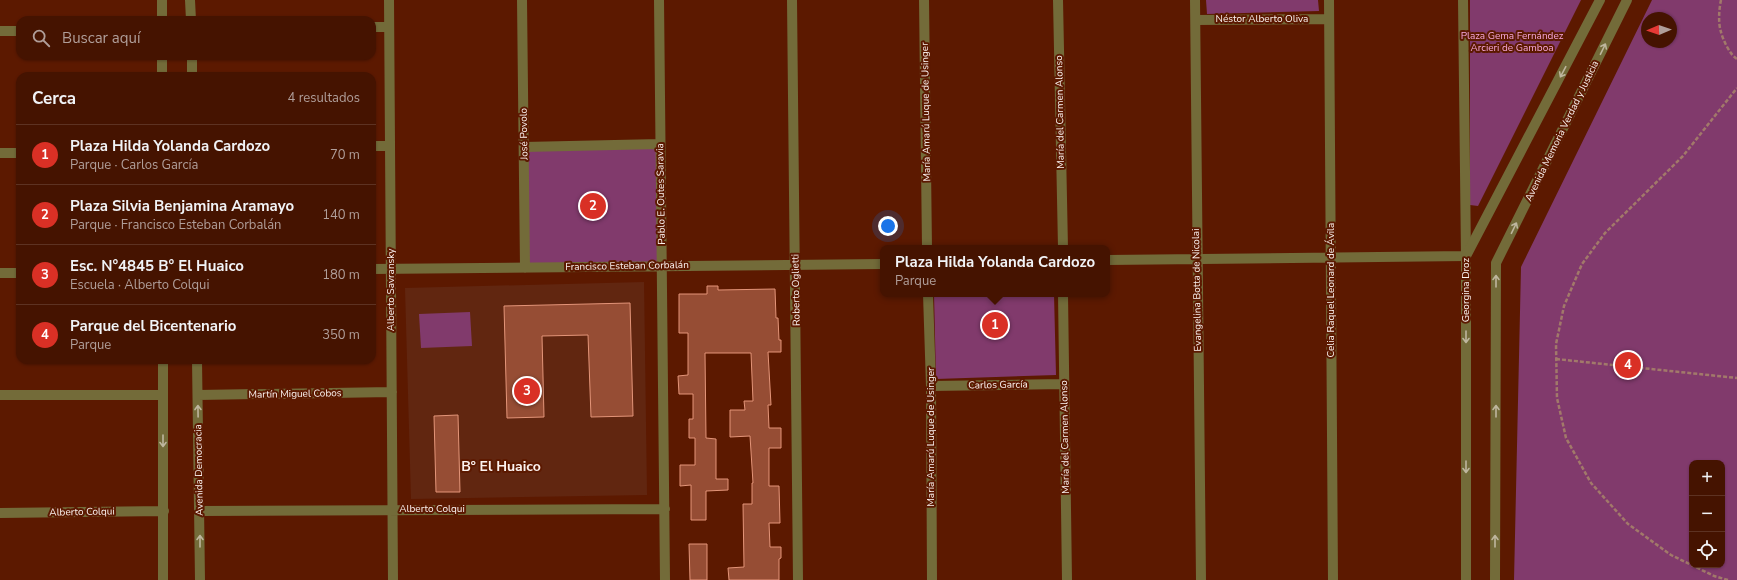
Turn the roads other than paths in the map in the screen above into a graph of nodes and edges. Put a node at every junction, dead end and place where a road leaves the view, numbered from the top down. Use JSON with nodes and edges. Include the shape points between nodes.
{"nodes":[{"id":1,"x":162,"y":0,"type":"edge"},
{"id":2,"x":190,"y":0,"type":"edge"},
{"id":3,"x":389,"y":0,"type":"edge"},
{"id":4,"x":522,"y":0,"type":"edge"},
{"id":5,"x":659,"y":0,"type":"edge"},
{"id":6,"x":792,"y":0,"type":"edge"},
{"id":7,"x":924,"y":0,"type":"edge"},
{"id":8,"x":1058,"y":0,"type":"edge"},
{"id":9,"x":1195,"y":0,"type":"edge"},
{"id":10,"x":1329,"y":0,"type":"edge"},
{"id":11,"x":1463,"y":0,"type":"edge"},
{"id":12,"x":1600,"y":0,"type":"edge"},
{"id":13,"x":1627,"y":0,"type":"edge"},
{"id":14,"x":162,"y":16,"type":"edge"},
{"id":15,"x":191,"y":16,"type":"edge"},
{"id":16,"x":1329,"y":19,"type":"junction"},
{"id":17,"x":1196,"y":20,"type":"junction"},
{"id":18,"x":376,"y":27,"type":"edge"},
{"id":19,"x":390,"y":27,"type":"junction"},
{"id":20,"x":0,"y":31,"type":"edge"},
{"id":21,"x":16,"y":31,"type":"edge"},
{"id":22,"x":162,"y":60,"type":"edge"},
{"id":23,"x":192,"y":60,"type":"edge"},
{"id":24,"x":162,"y":72,"type":"edge"},
{"id":25,"x":192,"y":72,"type":"edge"},
{"id":26,"x":660,"y":144,"type":"junction"},
{"id":27,"x":376,"y":146,"type":"edge"},
{"id":28,"x":390,"y":146,"type":"junction"},
{"id":29,"x":524,"y":147,"type":"junction"},
{"id":30,"x":0,"y":153,"type":"edge"},
{"id":31,"x":16,"y":153,"type":"edge"},
{"id":32,"x":927,"y":245,"type":"edge"},
{"id":33,"x":1063,"y":245,"type":"edge"},
{"id":34,"x":1466,"y":256,"type":"junction"},
{"id":35,"x":1331,"y":258,"type":"junction"},
{"id":36,"x":1197,"y":259,"type":"junction"},
{"id":37,"x":1110,"y":260,"type":"edge"},
{"id":38,"x":796,"y":264,"type":"junction"},
{"id":39,"x":880,"y":264,"type":"edge"},
{"id":40,"x":662,"y":266,"type":"junction"},
{"id":41,"x":525,"y":268,"type":"junction"},
{"id":42,"x":391,"y":269,"type":"junction"},
{"id":43,"x":376,"y":270,"type":"edge"},
{"id":44,"x":0,"y":273,"type":"edge"},
{"id":45,"x":16,"y":273,"type":"edge"},
{"id":46,"x":928,"y":297,"type":"edge"},
{"id":47,"x":1063,"y":297,"type":"edge"},
{"id":48,"x":163,"y":364,"type":"edge"},
{"id":49,"x":197,"y":364,"type":"edge"},
{"id":50,"x":1064,"y":384,"type":"junction"},
{"id":51,"x":931,"y":386,"type":"junction"},
{"id":52,"x":392,"y":392,"type":"junction"},
{"id":53,"x":0,"y":395,"type":"edge"},
{"id":54,"x":163,"y":395,"type":"junction"},
{"id":55,"x":198,"y":395,"type":"junction"},
{"id":56,"x":393,"y":509,"type":"junction"},
{"id":57,"x":665,"y":509,"type":"junction"},
{"id":58,"x":164,"y":511,"type":"junction"},
{"id":59,"x":200,"y":511,"type":"junction"},
{"id":60,"x":0,"y":513,"type":"edge"},
{"id":61,"x":163,"y":580,"type":"edge"},
{"id":62,"x":200,"y":580,"type":"edge"},
{"id":63,"x":394,"y":580,"type":"edge"},
{"id":64,"x":666,"y":580,"type":"edge"},
{"id":65,"x":798,"y":580,"type":"edge"},
{"id":66,"x":932,"y":580,"type":"edge"},
{"id":67,"x":1067,"y":580,"type":"edge"},
{"id":68,"x":1201,"y":580,"type":"edge"},
{"id":69,"x":1333,"y":580,"type":"edge"},
{"id":70,"x":1466,"y":580,"type":"edge"},
{"id":71,"x":1495,"y":580,"type":"edge"}],
"edges":[{"from":1,"to":14,"type":"street"},
{"from":2,"to":15,"type":"street"},
{"from":3,"to":19,"type":"street","name":"Alberto Savransky"},
{"from":4,"to":29,"type":"street","name":"José Povolo"},
{"from":5,"to":26,"type":"street","name":"Pablo E. Outes Saravia"},
{"from":6,"to":38,"type":"street","name":"Roberto Oglietti"},
{"from":7,"to":32,"type":"street","name":"María Amarú Luque de Usinger"},
{"from":8,"to":33,"type":"street","name":"María del Carmen Alonso"},
{"from":9,"to":17,"type":"street","name":"Evangelina Botta de Nicolai"},
{"from":10,"to":16,"type":"street","name":"Celia Raquel Leonard de Ávila"},
{"from":11,"to":34,"type":"street","name":"Georgina Droz"},
{"from":12,"to":34,"type":"street","one_way":true},
{"from":71,"to":13,"type":"street","name":"Avenida Memoria Verdad y Justicia","one_way":true,"via":[[1496,263]]},
{"from":16,"to":17,"type":"street","name":"Néstor Alberto Oliva"},
{"from":16,"to":35,"type":"street","name":"Celia Raquel Leonard de Ávila"},
{"from":17,"to":36,"type":"street","name":"Evangelina Botta de Nicolai"},
{"from":18,"to":19,"type":"street"},
{"from":19,"to":28,"type":"street","name":"Alberto Savransky"},
{"from":20,"to":21,"type":"street"},
{"from":22,"to":24,"type":"street"},
{"from":23,"to":25,"type":"street"},
{"from":26,"to":29,"type":"street"},
{"from":26,"to":40,"type":"street","name":"Pablo E. Outes Saravia"},
{"from":27,"to":28,"type":"street"},
{"from":28,"to":42,"type":"street","name":"Alberto Savransky"},
{"from":29,"to":41,"type":"street","name":"José Povolo"},
{"from":30,"to":31,"type":"street"},
{"from":34,"to":35,"type":"street"},
{"from":34,"to":70,"type":"street","name":"Georgina Droz","one_way":true},
{"from":35,"to":36,"type":"street"},
{"from":35,"to":69,"type":"street","name":"Celia Raquel Leonard de Ávila"},
{"from":36,"to":37,"type":"street"},
{"from":36,"to":68,"type":"street","name":"Evangelina Botta de Nicolai"},
{"from":38,"to":39,"type":"street","name":"Francisco Esteban Corbalán"},
{"from":38,"to":40,"type":"street","name":"Francisco Esteban Corbalán"},
{"from":38,"to":65,"type":"street","name":"Roberto Oglietti"},
{"from":40,"to":41,"type":"street","name":"Francisco Esteban Corbalán"},
{"from":40,"to":57,"type":"street","name":"Pablo E. Outes Saravia"},
{"from":41,"to":42,"type":"street","name":"Francisco Esteban Corbalán"},
{"from":42,"to":43,"type":"street","name":"Francisco Esteban Corbalán"},
{"from":42,"to":52,"type":"street","name":"Alberto Savransky"},
{"from":44,"to":45,"type":"street"},
{"from":46,"to":51,"type":"street","name":"María Amarú Luque de Usinger"},
{"from":47,"to":50,"type":"street","name":"María del Carmen Alonso"},
{"from":48,"to":54,"type":"street"},
{"from":49,"to":55,"type":"street","name":"Avenida Democracia"},
{"from":50,"to":51,"type":"street","name":"Carlos García"},
{"from":50,"to":67,"type":"street","name":"María del Carmen Alonso"},
{"from":51,"to":66,"type":"street","name":"María Amarú Luque de Usinger"},
{"from":52,"to":55,"type":"street","name":"Martín Miguel Cobos"},
{"from":52,"to":56,"type":"street","name":"Alberto Savransky"},
{"from":53,"to":54,"type":"street"},
{"from":54,"to":58,"type":"street","one_way":true},
{"from":59,"to":55,"type":"street","name":"Avenida Democracia","one_way":true},
{"from":56,"to":57,"type":"street","name":"Alberto Colqui"},
{"from":56,"to":59,"type":"street","name":"Alberto Colqui"},
{"from":56,"to":63,"type":"street","name":"Alberto Savransky"},
{"from":57,"to":64,"type":"street","name":"Pablo E. Outes Saravia"},
{"from":58,"to":60,"type":"street","name":"Alberto Colqui"},
{"from":58,"to":61,"type":"street"},
{"from":62,"to":59,"type":"street","name":"Avenida Democracia","one_way":true}]}
